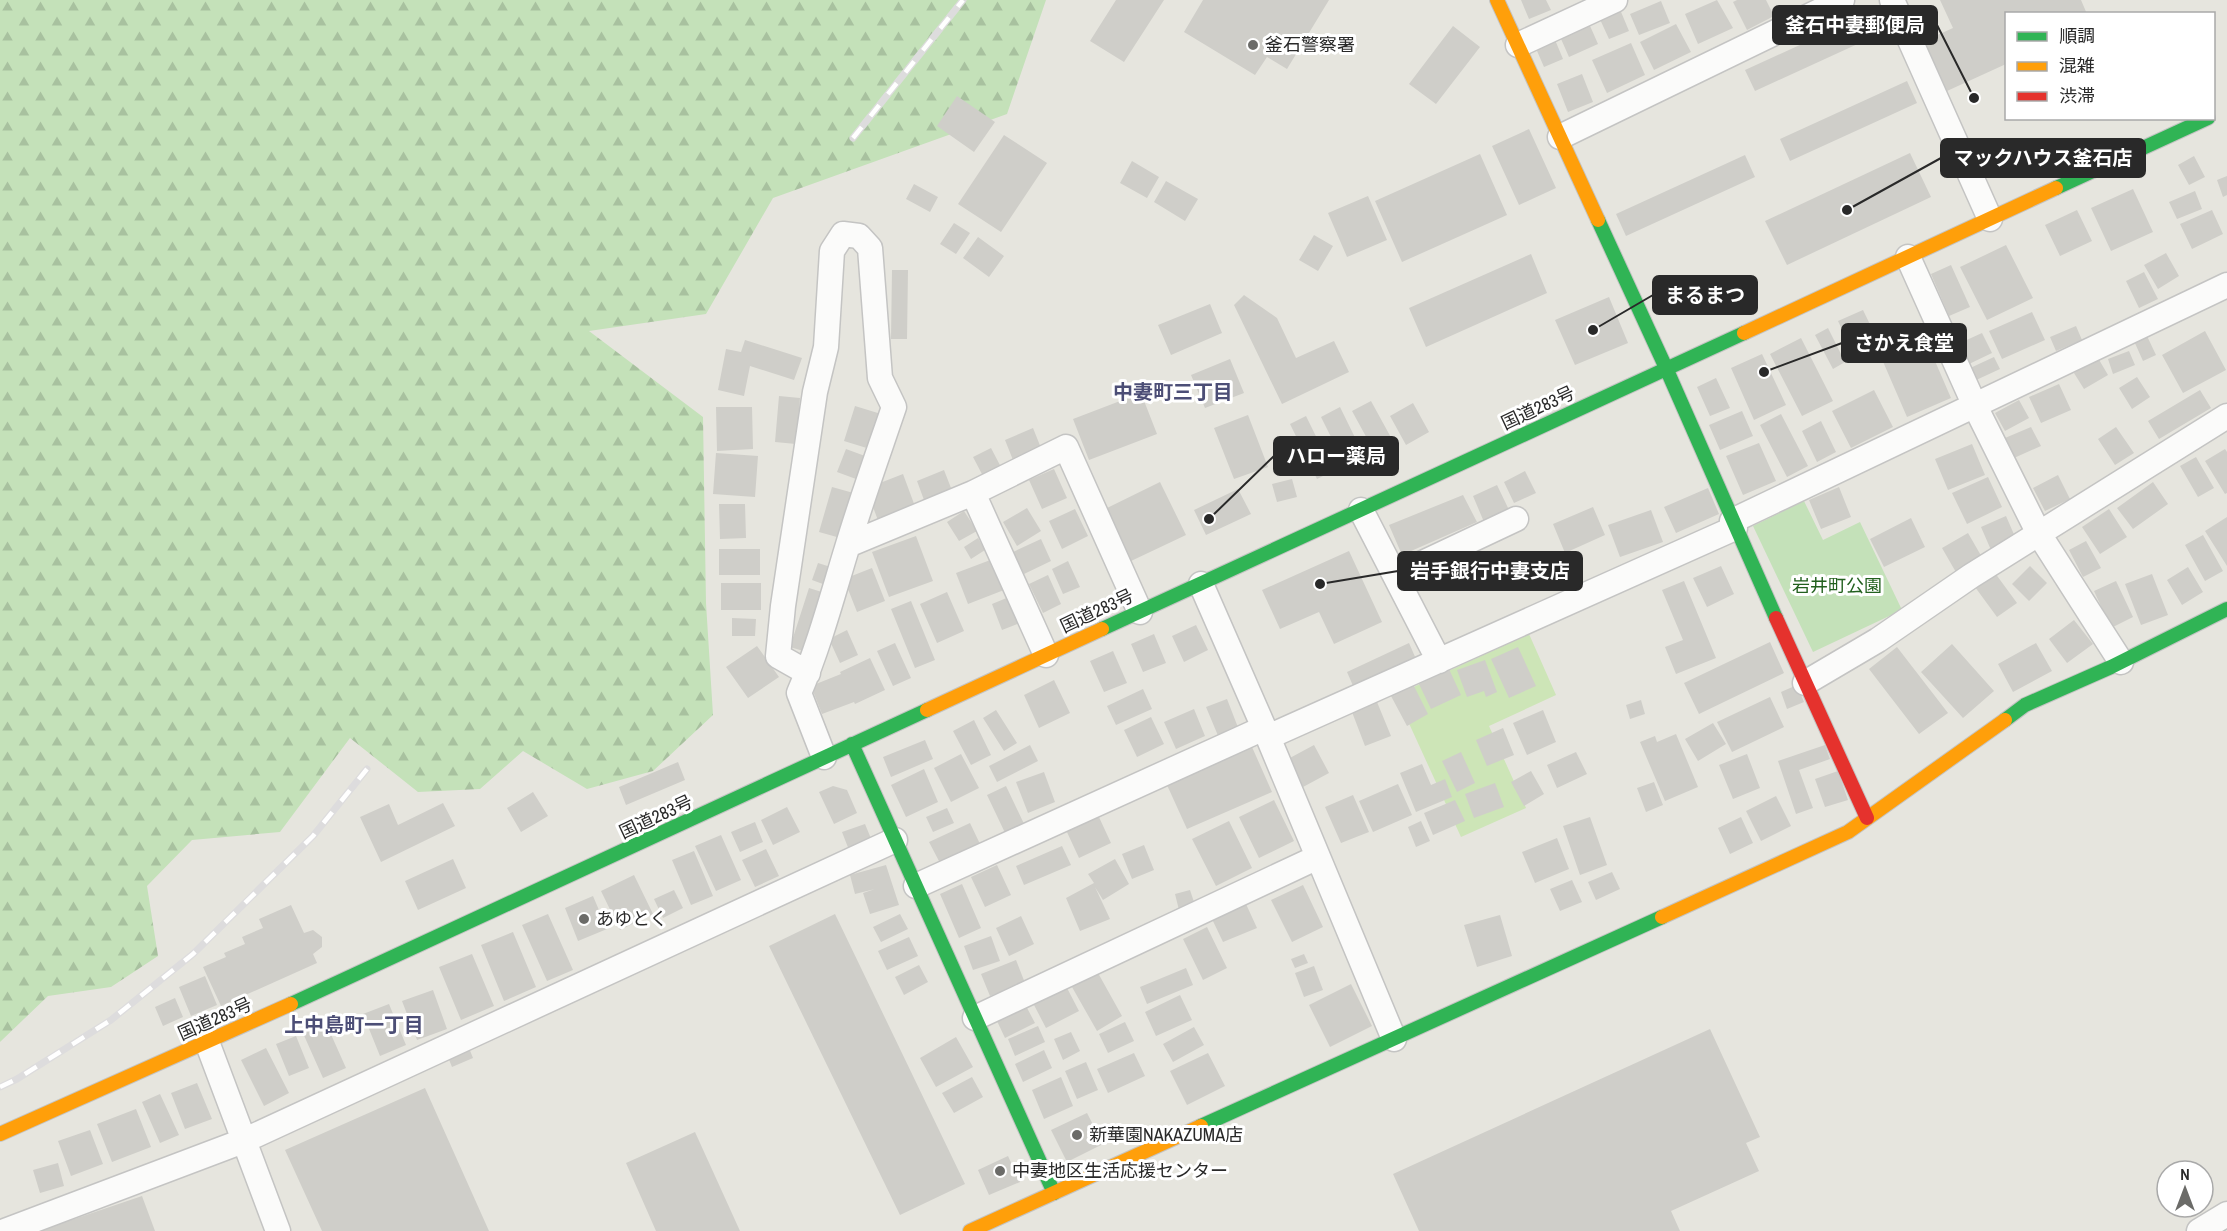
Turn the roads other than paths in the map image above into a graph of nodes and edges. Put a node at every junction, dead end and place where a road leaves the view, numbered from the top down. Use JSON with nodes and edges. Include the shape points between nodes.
{"nodes":[{"id":1,"x":1497,"y":0,"type":"edge"},
{"id":2,"x":1615,"y":0,"type":"edge"},
{"id":3,"x":1842,"y":0,"type":"edge"},
{"id":4,"x":1892,"y":0,"type":"edge"},
{"id":5,"x":1518,"y":45,"type":"junction"},
{"id":6,"x":2205,"y":120,"type":"edge"},
{"id":7,"x":1560,"y":137,"type":"junction"},
{"id":8,"x":1990,"y":219,"type":"junction"},
{"id":9,"x":1908,"y":257,"type":"junction"},
{"id":10,"x":2227,"y":285,"type":"edge"},
{"id":11,"x":1666,"y":368,"type":"junction"},
{"id":12,"x":1975,"y":406,"type":"junction"},
{"id":13,"x":2227,"y":416,"type":"edge"},
{"id":14,"x":973,"y":493,"type":"junction"},
{"id":15,"x":1361,"y":510,"type":"junction"},
{"id":16,"x":1516,"y":519,"type":"dead end"},
{"id":17,"x":1734,"y":525,"type":"junction"},
{"id":18,"x":2039,"y":534,"type":"junction"},
{"id":19,"x":848,"y":545,"type":"junction"},
{"id":20,"x":1395,"y":576,"type":"junction"},
{"id":21,"x":1201,"y":584,"type":"junction"},
{"id":22,"x":2227,"y":609,"type":"edge"},
{"id":23,"x":1140,"y":612,"type":"junction"},
{"id":24,"x":1046,"y":655,"type":"junction"},
{"id":25,"x":1438,"y":661,"type":"junction"},
{"id":26,"x":2121,"y":662,"type":"junction"},
{"id":27,"x":807,"y":673,"type":"junction"},
{"id":28,"x":1805,"y":683,"type":"junction"},
{"id":29,"x":1266,"y":733,"type":"junction"},
{"id":30,"x":852,"y":744,"type":"junction"},
{"id":31,"x":824,"y":757,"type":"junction"},
{"id":32,"x":1867,"y":818,"type":"junction"},
{"id":33,"x":895,"y":840,"type":"junction"},
{"id":34,"x":1318,"y":857,"type":"junction"},
{"id":35,"x":916,"y":886,"type":"junction"},
{"id":36,"x":975,"y":1018,"type":"junction"},
{"id":37,"x":1394,"y":1039,"type":"junction"},
{"id":38,"x":207,"y":1042,"type":"junction"},
{"id":39,"x":0,"y":1134,"type":"edge"},
{"id":40,"x":243,"y":1141,"type":"junction"},
{"id":41,"x":1054,"y":1193,"type":"junction"},
{"id":42,"x":2227,"y":1214,"type":"edge"},
{"id":43,"x":5,"y":1231,"type":"edge"},
{"id":44,"x":278,"y":1231,"type":"edge"},
{"id":45,"x":970,"y":1231,"type":"edge"},
{"id":46,"x":2199,"y":1231,"type":"edge"}],
"edges":[{"from":1,"to":5,"type":"main road"},
{"from":2,"to":5,"type":"street"},
{"from":3,"to":7,"type":"street"},
{"from":4,"to":8,"type":"street"},
{"from":5,"to":7,"type":"main road"},
{"from":6,"to":8,"type":"main road","name":"国道283号"},
{"from":7,"to":11,"type":"main road"},
{"from":8,"to":9,"type":"main road","name":"国道283号"},
{"from":9,"to":11,"type":"main road","name":"国道283号"},
{"from":9,"to":12,"type":"street"},
{"from":10,"to":12,"type":"street"},
{"from":11,"to":15,"type":"main road","name":"国道283号"},
{"from":11,"to":17,"type":"main road"},
{"from":12,"to":17,"type":"street"},
{"from":12,"to":18,"type":"street"},
{"from":13,"to":18,"type":"street"},
{"from":14,"to":19,"type":"street"},
{"from":14,"to":23,"type":"street","via":[[1066,447]]},
{"from":14,"to":24,"type":"street"},
{"from":15,"to":20,"type":"street"},
{"from":15,"to":21,"type":"main road","name":"国道283号"},
{"from":16,"to":20,"type":"street"},
{"from":17,"to":25,"type":"street"},
{"from":17,"to":28,"type":"main road"},
{"from":18,"to":26,"type":"street"},
{"from":18,"to":28,"type":"street"},
{"from":19,"to":27,"type":"street"},
{"from":19,"to":27,"type":"street","via":[[894,407],[880,378],[870,248],[859,236],[843,234],[832,251],[826,347],[815,392],[778,656]]},
{"from":20,"to":25,"type":"street"},
{"from":21,"to":23,"type":"main road","name":"国道283号"},
{"from":21,"to":29,"type":"street"},
{"from":22,"to":26,"type":"main road"},
{"from":23,"to":24,"type":"main road","name":"国道283号"},
{"from":24,"to":30,"type":"main road","name":"国道283号"},
{"from":25,"to":29,"type":"street"},
{"from":26,"to":32,"type":"main road","via":[[2025,705]]},
{"from":27,"to":31,"type":"street","via":[[799,693]]},
{"from":28,"to":32,"type":"main road"},
{"from":29,"to":34,"type":"street"},
{"from":29,"to":35,"type":"street"},
{"from":30,"to":31,"type":"main road","name":"国道283号"},
{"from":30,"to":33,"type":"main road"},
{"from":31,"to":38,"type":"main road","name":"国道283号"},
{"from":32,"to":37,"type":"main road","via":[[1848,832]]},
{"from":33,"to":35,"type":"main road"},
{"from":33,"to":40,"type":"street"},
{"from":34,"to":36,"type":"street"},
{"from":34,"to":37,"type":"street"},
{"from":35,"to":36,"type":"main road"},
{"from":36,"to":41,"type":"main road"},
{"from":37,"to":41,"type":"main road"},
{"from":38,"to":39,"type":"main road","name":"国道283号"},
{"from":38,"to":40,"type":"street"},
{"from":40,"to":43,"type":"street"},
{"from":40,"to":44,"type":"street"},
{"from":41,"to":45,"type":"main road"},
{"from":42,"to":46,"type":"street"}]}
